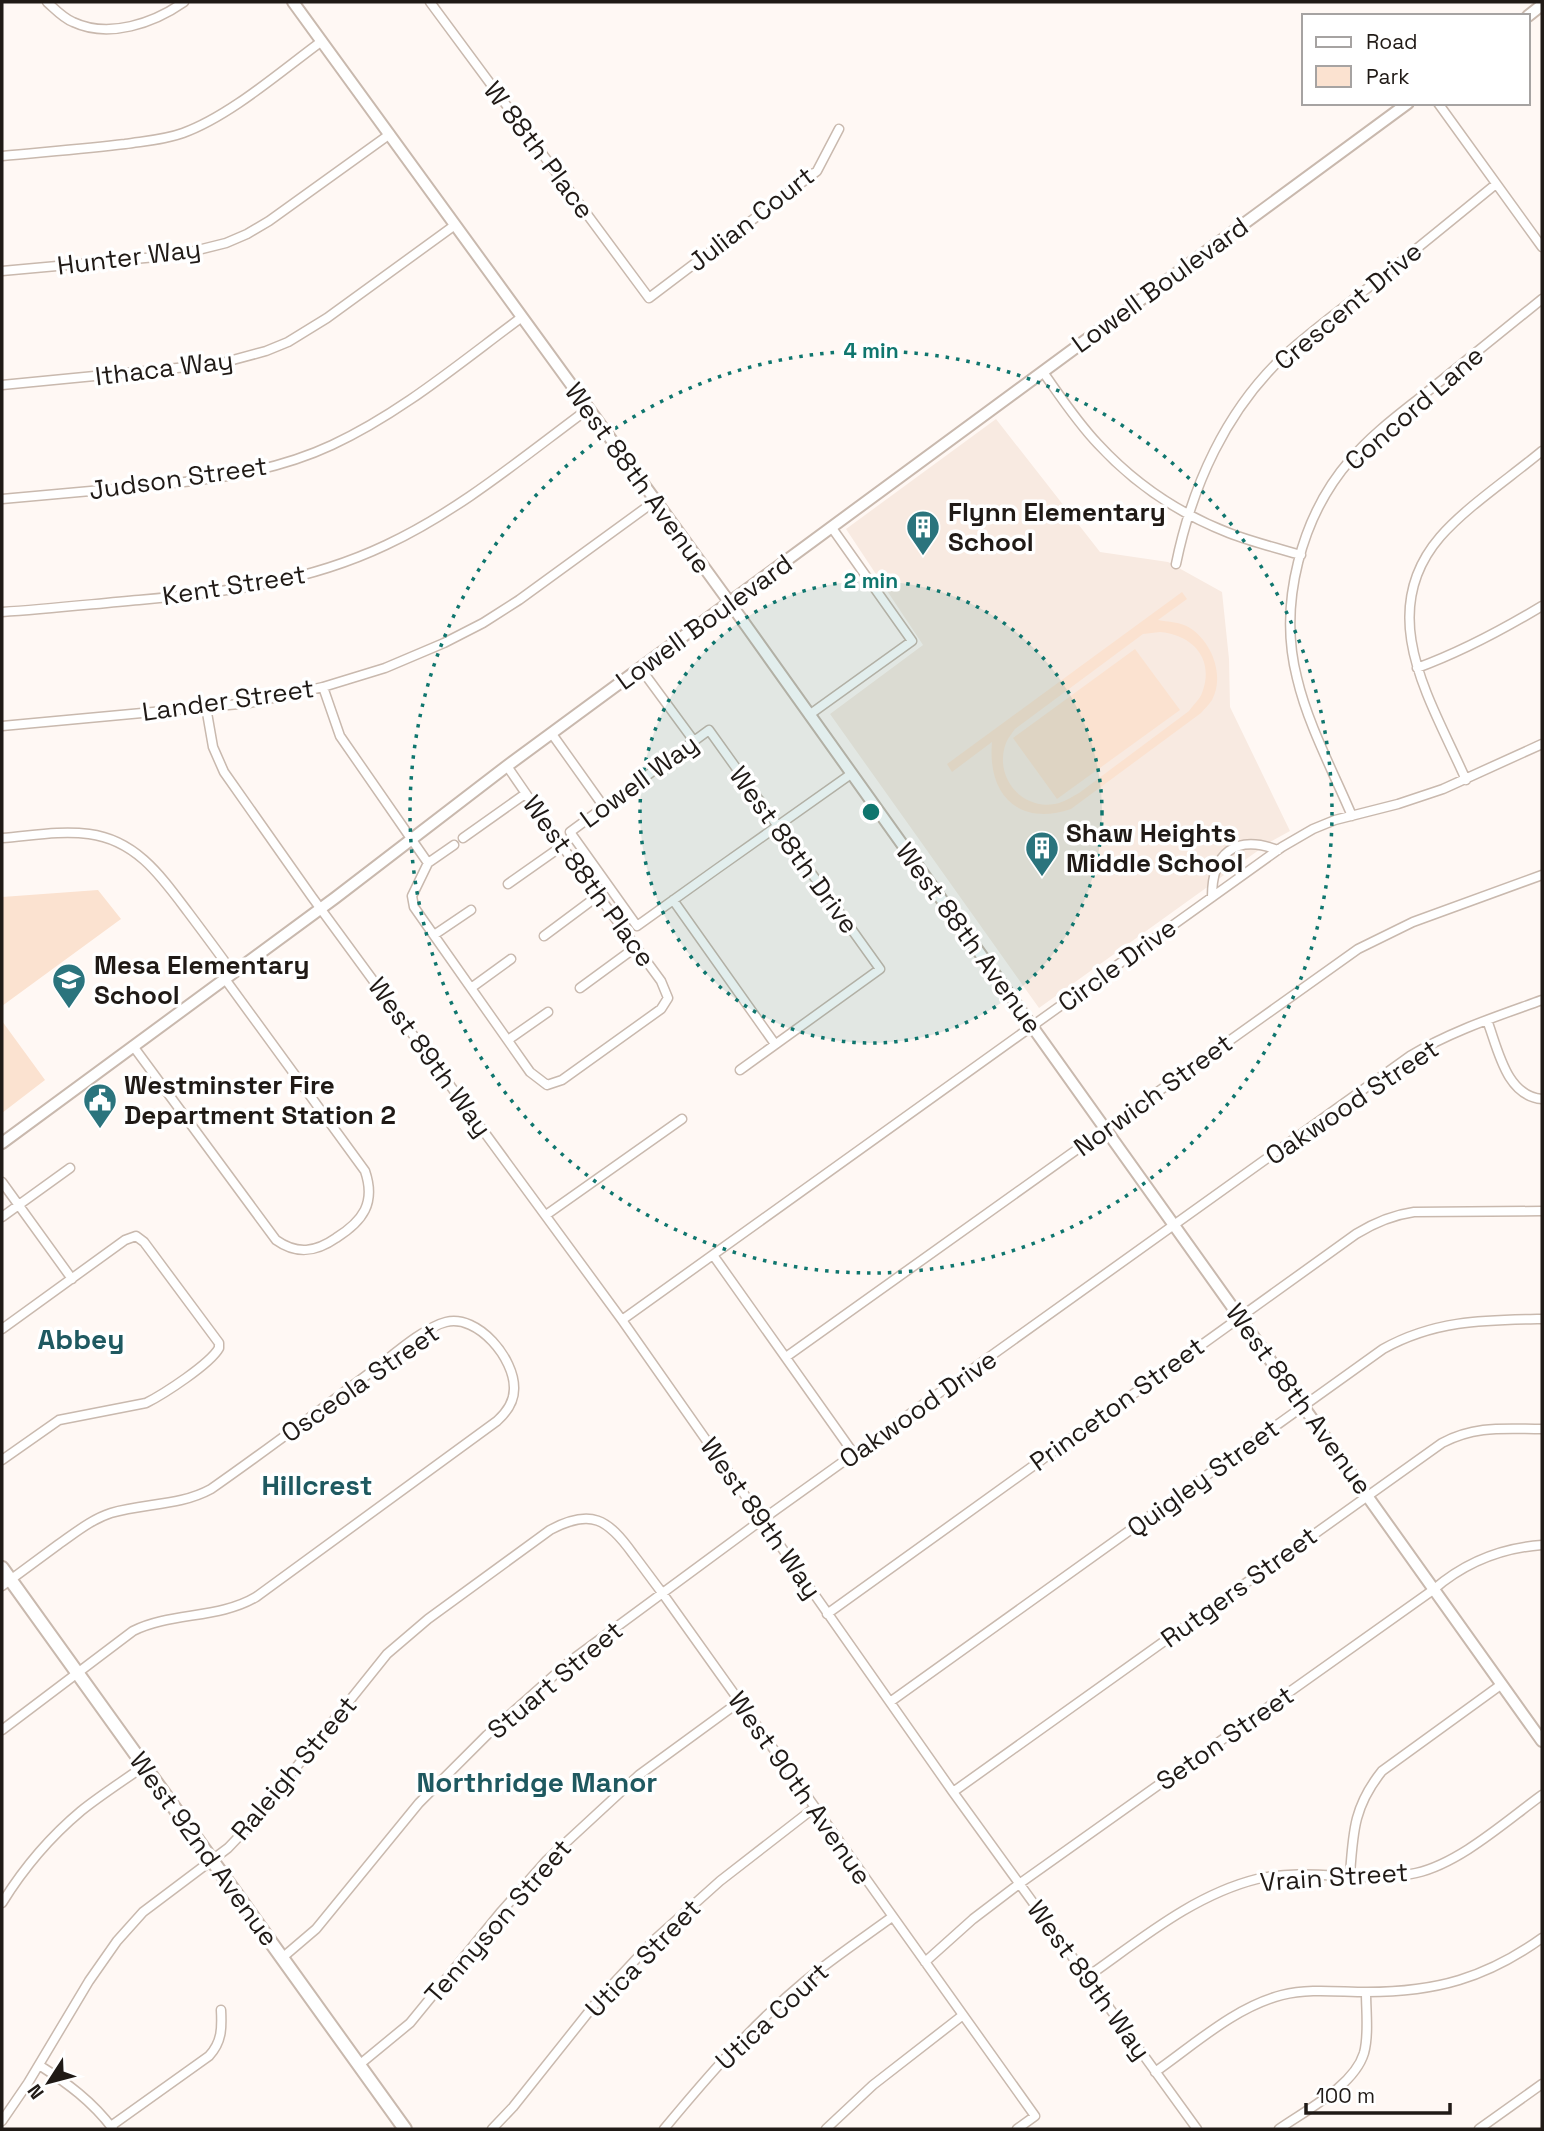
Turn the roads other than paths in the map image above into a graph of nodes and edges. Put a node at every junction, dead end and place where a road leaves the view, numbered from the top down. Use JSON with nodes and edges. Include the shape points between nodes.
{"nodes":[{"id":1,"x":47,"y":2,"type":"edge"},
{"id":2,"x":184,"y":2,"type":"edge"},
{"id":3,"x":293,"y":2,"type":"edge"},
{"id":4,"x":429,"y":2,"type":"edge"},
{"id":5,"x":322,"y":41,"type":"junction"},
{"id":6,"x":1405,"y":105,"type":"edge"},
{"id":7,"x":1439,"y":105,"type":"edge"},
{"id":8,"x":839,"y":129,"type":"dead end"},
{"id":9,"x":390,"y":134,"type":"junction"},
{"id":10,"x":2,"y":156,"type":"edge"},
{"id":11,"x":1496,"y":184,"type":"junction"},
{"id":12,"x":455,"y":225,"type":"junction"},
{"id":13,"x":1542,"y":247,"type":"edge"},
{"id":14,"x":2,"y":271,"type":"edge"},
{"id":15,"x":649,"y":298,"type":"joint"},
{"id":16,"x":1542,"y":299,"type":"edge"},
{"id":17,"x":522,"y":317,"type":"junction"},
{"id":18,"x":1043,"y":372,"type":"junction"},
{"id":19,"x":2,"y":385,"type":"edge"},
{"id":20,"x":588,"y":409,"type":"junction"},
{"id":21,"x":1542,"y":451,"type":"edge"},
{"id":22,"x":2,"y":499,"type":"edge"},
{"id":23,"x":655,"y":501,"type":"junction"},
{"id":24,"x":1188,"y":513,"type":"junction"},
{"id":25,"x":832,"y":528,"type":"junction"},
{"id":26,"x":1301,"y":555,"type":"junction"},
{"id":27,"x":1176,"y":564,"type":"dead end"},
{"id":28,"x":730,"y":603,"type":"junction"},
{"id":29,"x":1542,"y":606,"type":"edge"},
{"id":30,"x":2,"y":612,"type":"edge"},
{"id":31,"x":1417,"y":668,"type":"junction"},
{"id":32,"x":641,"y":669,"type":"junction"},
{"id":33,"x":323,"y":687,"type":"junction"},
{"id":34,"x":205,"y":707,"type":"junction"},
{"id":35,"x":809,"y":715,"type":"junction"},
{"id":36,"x":2,"y":726,"type":"edge"},
{"id":37,"x":709,"y":730,"type":"joint"},
{"id":38,"x":552,"y":734,"type":"junction"},
{"id":39,"x":694,"y":741,"type":"junction"},
{"id":40,"x":1542,"y":744,"type":"edge"},
{"id":41,"x":507,"y":766,"type":"junction"},
{"id":42,"x":851,"y":774,"type":"junction"},
{"id":43,"x":1466,"y":780,"type":"junction"},
{"id":44,"x":525,"y":793,"type":"junction"},
{"id":45,"x":604,"y":807,"type":"junction"},
{"id":46,"x":1352,"y":816,"type":"junction"},
{"id":47,"x":777,"y":826,"type":"junction"},
{"id":48,"x":412,"y":837,"type":"junction"},
{"id":49,"x":2,"y":838,"type":"edge"},
{"id":50,"x":463,"y":838,"type":"dead end"},
{"id":51,"x":454,"y":845,"type":"dead end"},
{"id":52,"x":562,"y":846,"type":"junction"},
{"id":53,"x":1278,"y":850,"type":"junction"},
{"id":54,"x":428,"y":863,"type":"junction"},
{"id":55,"x":1542,"y":875,"type":"edge"},
{"id":56,"x":508,"y":884,"type":"dead end"},
{"id":57,"x":599,"y":895,"type":"junction"},
{"id":58,"x":1212,"y":897,"type":"junction"},
{"id":59,"x":673,"y":900,"type":"junction"},
{"id":60,"x":321,"y":909,"type":"junction"},
{"id":61,"x":471,"y":910,"type":"dead end"},
{"id":62,"x":434,"y":936,"type":"junction"},
{"id":63,"x":544,"y":936,"type":"dead end"},
{"id":64,"x":636,"y":947,"type":"junction"},
{"id":65,"x":511,"y":959,"type":"dead end"},
{"id":66,"x":229,"y":976,"type":"junction"},
{"id":67,"x":471,"y":988,"type":"junction"},
{"id":68,"x":580,"y":988,"type":"dead end"},
{"id":69,"x":1542,"y":1000,"type":"edge"},
{"id":70,"x":548,"y":1012,"type":"dead end"},
{"id":71,"x":1487,"y":1020,"type":"junction"},
{"id":72,"x":1031,"y":1027,"type":"junction"},
{"id":73,"x":508,"y":1040,"type":"junction"},
{"id":74,"x":775,"y":1044,"type":"junction"},
{"id":75,"x":133,"y":1046,"type":"junction"},
{"id":76,"x":740,"y":1070,"type":"dead end"},
{"id":77,"x":1542,"y":1100,"type":"edge"},
{"id":78,"x":682,"y":1119,"type":"dead end"},
{"id":79,"x":1105,"y":1129,"type":"junction"},
{"id":80,"x":2,"y":1143,"type":"edge"},
{"id":81,"x":70,"y":1168,"type":"dead end"},
{"id":82,"x":2,"y":1182,"type":"edge"},
{"id":83,"x":19,"y":1205,"type":"junction"},
{"id":84,"x":1542,"y":1211,"type":"edge"},
{"id":85,"x":546,"y":1215,"type":"junction"},
{"id":86,"x":2,"y":1217,"type":"edge"},
{"id":87,"x":1174,"y":1226,"type":"junction"},
{"id":88,"x":713,"y":1255,"type":"junction"},
{"id":89,"x":72,"y":1279,"type":"junction"},
{"id":90,"x":1239,"y":1316,"type":"junction"},
{"id":91,"x":1542,"y":1319,"type":"edge"},
{"id":92,"x":622,"y":1320,"type":"junction"},
{"id":93,"x":2,"y":1329,"type":"edge"},
{"id":94,"x":786,"y":1357,"type":"junction"},
{"id":95,"x":1303,"y":1406,"type":"junction"},
{"id":96,"x":1542,"y":1429,"type":"edge"},
{"id":97,"x":854,"y":1454,"type":"junction"},
{"id":98,"x":3,"y":1456,"type":"edge"},
{"id":99,"x":1367,"y":1496,"type":"junction"},
{"id":100,"x":763,"y":1519,"type":"junction"},
{"id":101,"x":537,"y":1540,"type":"joint"},
{"id":102,"x":1542,"y":1545,"type":"edge"},
{"id":103,"x":2,"y":1568,"type":"edge"},
{"id":104,"x":6,"y":1583,"type":"edge"},
{"id":105,"x":1433,"y":1590,"type":"junction"},
{"id":106,"x":663,"y":1594,"type":"junction"},
{"id":107,"x":827,"y":1614,"type":"junction"},
{"id":108,"x":78,"y":1674,"type":"junction"},
{"id":109,"x":1502,"y":1684,"type":"junction"},
{"id":110,"x":740,"y":1702,"type":"junction"},
{"id":111,"x":890,"y":1702,"type":"junction"},
{"id":112,"x":2,"y":1730,"type":"edge"},
{"id":113,"x":1542,"y":1741,"type":"edge"},
{"id":114,"x":144,"y":1766,"type":"junction"},
{"id":115,"x":953,"y":1792,"type":"junction"},
{"id":116,"x":1542,"y":1794,"type":"edge"},
{"id":117,"x":814,"y":1808,"type":"junction"},
{"id":118,"x":212,"y":1860,"type":"junction"},
{"id":119,"x":1350,"y":1875,"type":"junction"},
{"id":120,"x":1019,"y":1884,"type":"junction"},
{"id":121,"x":2,"y":1903,"type":"edge"},
{"id":122,"x":892,"y":1917,"type":"junction"},
{"id":123,"x":1542,"y":1938,"type":"edge"},
{"id":124,"x":282,"y":1958,"type":"junction"},
{"id":125,"x":925,"y":1962,"type":"junction"},
{"id":126,"x":1087,"y":1977,"type":"junction"},
{"id":127,"x":1366,"y":1992,"type":"junction"},
{"id":128,"x":220,"y":2010,"type":"dead end"},
{"id":129,"x":963,"y":2015,"type":"junction"},
{"id":130,"x":38,"y":2065,"type":"junction"},
{"id":131,"x":359,"y":2065,"type":"junction"},
{"id":132,"x":1155,"y":2072,"type":"junction"},
{"id":133,"x":1542,"y":2084,"type":"edge"},
{"id":134,"x":2,"y":2121,"type":"edge"},
{"id":135,"x":112,"y":2128,"type":"edge"},
{"id":136,"x":405,"y":2129,"type":"edge"},
{"id":137,"x":492,"y":2129,"type":"edge"},
{"id":138,"x":664,"y":2129,"type":"edge"},
{"id":139,"x":826,"y":2129,"type":"edge"},
{"id":140,"x":1017,"y":2129,"type":"edge"},
{"id":141,"x":1197,"y":2129,"type":"edge"},
{"id":142,"x":1279,"y":2129,"type":"edge"},
{"id":143,"x":1479,"y":2129,"type":"edge"}],
"edges":[{"from":1,"to":2,"type":"street","via":[[70,21],[116,28],[158,18]]},
{"from":3,"to":5,"type":"street","name":"West 88th Avenue"},
{"from":4,"to":15,"type":"street","name":"W 88th Place"},
{"from":5,"to":9,"type":"street","name":"West 88th Avenue"},
{"from":5,"to":10,"type":"street","via":[[227,111],[182,134]]},
{"from":6,"to":18,"type":"street","name":"Lowell Boulevard"},
{"from":7,"to":11,"type":"street"},
{"from":8,"to":15,"type":"street","name":"Julian Court","via":[[817,171]]},
{"from":9,"to":12,"type":"street","name":"West 88th Avenue"},
{"from":9,"to":14,"type":"street","name":"Hunter Way","via":[[269,221],[226,243],[178,255]]},
{"from":11,"to":13,"type":"street"},
{"from":11,"to":24,"type":"street","name":"Crescent Drive","via":[[1274,366],[1217,444]]},
{"from":12,"to":17,"type":"street","name":"West 88th Avenue"},
{"from":12,"to":19,"type":"street","name":"Ithaca Way","via":[[311,329],[259,353],[218,365]]},
{"from":16,"to":26,"type":"street","name":"Concord Lane","via":[[1361,448],[1320,504]]},
{"from":17,"to":20,"type":"street","name":"West 88th Avenue"},
{"from":17,"to":22,"type":"street","name":"Judson Street","via":[[380,420],[306,456],[243,474],[194,481]]},
{"from":18,"to":24,"type":"street","via":[[1098,445],[1151,491]]},
{"from":18,"to":25,"type":"street","name":"Lowell Boulevard"},
{"from":20,"to":23,"type":"street","name":"West 88th Avenue"},
{"from":20,"to":30,"type":"street","name":"Kent Street","via":[[448,511],[346,562],[303,576],[215,593]]},
{"from":21,"to":31,"type":"street","via":[[1460,518],[1427,556],[1409,612],[1409,639]]},
{"from":23,"to":28,"type":"street","name":"West 88th Avenue"},
{"from":23,"to":33,"type":"street","name":"Lander Street","via":[[483,623],[407,659]]},
{"from":24,"to":26,"type":"street","via":[[1227,532]]},
{"from":24,"to":27,"type":"street","name":"Crescent Drive"},
{"from":25,"to":28,"type":"street","name":"Lowell Boulevard"},
{"from":25,"to":35,"type":"street","via":[[912,641]]},
{"from":26,"to":46,"type":"street","name":"Concord Lane","via":[[1292,598],[1293,663],[1306,708]]},
{"from":28,"to":32,"type":"street","name":"Lowell Boulevard"},
{"from":28,"to":35,"type":"street","name":"West 88th Avenue"},
{"from":29,"to":31,"type":"street","via":[[1481,641]]},
{"from":31,"to":43,"type":"street"},
{"from":32,"to":38,"type":"street","name":"Lowell Boulevard"},
{"from":32,"to":39,"type":"street"},
{"from":33,"to":34,"type":"street","name":"Lander Street","via":[[250,703]]},
{"from":33,"to":48,"type":"street","via":[[340,736]]},
{"from":34,"to":36,"type":"street","name":"Lander Street"},
{"from":34,"to":60,"type":"street","name":"West 89th Way","via":[[224,772]]},
{"from":35,"to":42,"type":"street","name":"West 88th Avenue"},
{"from":37,"to":39,"type":"street","name":"Lowell Way"},
{"from":37,"to":47,"type":"street","name":"West 88th Drive"},
{"from":38,"to":41,"type":"street","name":"Lowell Boulevard"},
{"from":38,"to":45,"type":"street"},
{"from":39,"to":45,"type":"street","name":"Lowell Way"},
{"from":40,"to":43,"type":"street","name":"Circle Drive"},
{"from":41,"to":44,"type":"street","name":"West 88th Place"},
{"from":41,"to":48,"type":"street","name":"Lowell Boulevard"},
{"from":42,"to":47,"type":"street"},
{"from":42,"to":72,"type":"street","name":"West 88th Avenue"},
{"from":43,"to":46,"type":"street","name":"Circle Drive"},
{"from":44,"to":50,"type":"street"},
{"from":44,"to":52,"type":"street","name":"West 88th Place"},
{"from":45,"to":59,"type":"street","name":"Lowell Way","via":[[570,832],[637,926]]},
{"from":46,"to":53,"type":"street","name":"Circle Drive","via":[[1313,829]]},
{"from":47,"to":59,"type":"street"},
{"from":47,"to":74,"type":"street","name":"West 88th Drive","via":[[880,969]]},
{"from":48,"to":54,"type":"street"},
{"from":48,"to":60,"type":"street","name":"Lowell Boulevard"},
{"from":49,"to":66,"type":"street","via":[[80,833],[103,836],[130,848],[162,878]]},
{"from":51,"to":54,"type":"street"},
{"from":52,"to":56,"type":"street","name":"Lowell Way"},
{"from":52,"to":57,"type":"street","name":"West 88th Place"},
{"from":53,"to":58,"type":"street","name":"Circle Drive"},
{"from":53,"to":58,"type":"street","via":[[1251,843],[1224,855],[1212,878]]},
{"from":54,"to":62,"type":"street","via":[[412,896],[414,907]]},
{"from":55,"to":79,"type":"street","name":"Norwich Street","via":[[1412,922],[1358,949]]},
{"from":57,"to":63,"type":"street"},
{"from":57,"to":64,"type":"street","name":"West 88th Place"},
{"from":58,"to":72,"type":"street","name":"Circle Drive"},
{"from":59,"to":74,"type":"street"},
{"from":60,"to":66,"type":"street","name":"Lowell Boulevard"},
{"from":60,"to":85,"type":"street","name":"West 89th Way"},
{"from":61,"to":62,"type":"street"},
{"from":62,"to":67,"type":"street"},
{"from":64,"to":68,"type":"street"},
{"from":64,"to":73,"type":"street","name":"West 88th Place","via":[[662,981],[668,998],[661,1009],[547,1086],[530,1072]]},
{"from":65,"to":67,"type":"street"},
{"from":66,"to":75,"type":"street","name":"Lowell Boulevard"},
{"from":66,"to":75,"type":"street","via":[[365,1171],[369,1189],[365,1209],[355,1225],[340,1236],[304,1251],[276,1240]]},
{"from":67,"to":73,"type":"street"},
{"from":69,"to":71,"type":"street","name":"Oakwood Street"},
{"from":70,"to":73,"type":"street"},
{"from":71,"to":77,"type":"street","via":[[1510,1080],[1530,1097]]},
{"from":71,"to":87,"type":"street","name":"Oakwood Street","via":[[1410,1056]]},
{"from":72,"to":79,"type":"street","name":"West 88th Avenue"},
{"from":72,"to":88,"type":"street","name":"Circle Drive"},
{"from":74,"to":76,"type":"street"},
{"from":75,"to":80,"type":"street","name":"Lowell Boulevard"},
{"from":78,"to":85,"type":"street"},
{"from":79,"to":87,"type":"street","name":"West 88th Avenue"},
{"from":79,"to":94,"type":"street","name":"Norwich Street"},
{"from":81,"to":83,"type":"street"},
{"from":82,"to":83,"type":"street"},
{"from":83,"to":86,"type":"street"},
{"from":83,"to":89,"type":"street"},
{"from":84,"to":90,"type":"street","name":"Princeton Street","via":[[1414,1212],[1384,1219]]},
{"from":85,"to":92,"type":"street","name":"West 89th Way"},
{"from":87,"to":90,"type":"street","name":"West 88th Avenue"},
{"from":87,"to":97,"type":"street","name":"Oakwood Drive"},
{"from":88,"to":92,"type":"street","name":"Circle Drive"},
{"from":88,"to":94,"type":"street"},
{"from":89,"to":93,"type":"street"},
{"from":89,"to":98,"type":"street","via":[[136,1236],[219,1348],[146,1403],[59,1420]]},
{"from":90,"to":95,"type":"street","name":"West 88th Avenue"},
{"from":90,"to":107,"type":"street","name":"Princeton Street"},
{"from":91,"to":95,"type":"street","name":"Quigley Street","via":[[1484,1320],[1420,1331],[1383,1349]]},
{"from":92,"to":100,"type":"street","name":"West 89th Way"},
{"from":94,"to":97,"type":"street"},
{"from":95,"to":99,"type":"street","name":"West 88th Avenue"},
{"from":95,"to":111,"type":"street","name":"Quigley Street"},
{"from":96,"to":99,"type":"street","name":"Rutgers Street","via":[[1477,1430],[1456,1435]]},
{"from":97,"to":100,"type":"street","name":"Oakwood Drive"},
{"from":99,"to":105,"type":"street","name":"West 88th Avenue"},
{"from":99,"to":115,"type":"street","name":"Rutgers Street"},
{"from":100,"to":106,"type":"street","name":"Oakwood Drive"},
{"from":100,"to":107,"type":"street","name":"West 89th Way"},
{"from":101,"to":106,"type":"street","name":"West 90th Avenue","via":[[574,1519],[603,1522],[618,1533]]},
{"from":101,"to":118,"type":"street","name":"Raleigh Street","via":[[387,1654],[255,1819]]},
{"from":102,"to":105,"type":"street","name":"Seton Street","via":[[1485,1557]]},
{"from":103,"to":104,"type":"main road","name":"West 92nd Avenue"},
{"from":104,"to":108,"type":"main road","name":"West 92nd Avenue"},
{"from":104,"to":108,"type":"street","name":"Osceola Street","via":[[103,1516],[182,1501],[211,1489],[439,1324],[470,1323],[506,1360],[514,1388],[511,1404],[497,1421],[256,1597],[234,1608],[144,1626]]},
{"from":105,"to":109,"type":"street","name":"West 88th Avenue"},
{"from":105,"to":120,"type":"street","name":"Seton Street"},
{"from":106,"to":110,"type":"street","name":"West 90th Avenue"},
{"from":106,"to":124,"type":"street","name":"Stuart Street","via":[[569,1662],[487,1735],[406,1818],[309,1936]]},
{"from":107,"to":111,"type":"street","name":"West 89th Way"},
{"from":108,"to":112,"type":"street"},
{"from":108,"to":114,"type":"main road","name":"West 92nd Avenue"},
{"from":109,"to":113,"type":"street","name":"West 88th Avenue"},
{"from":109,"to":119,"type":"street","via":[[1382,1771],[1370,1786],[1354,1828]]},
{"from":110,"to":117,"type":"street","name":"West 90th Avenue"},
{"from":110,"to":131,"type":"street","name":"Tennyson Street","via":[[600,1809],[525,1883],[410,2023]]},
{"from":111,"to":115,"type":"street","name":"West 89th Way"},
{"from":114,"to":118,"type":"main road","name":"West 92nd Avenue"},
{"from":114,"to":121,"type":"street","via":[[66,1824]]},
{"from":115,"to":120,"type":"street","name":"West 89th Way"},
{"from":116,"to":119,"type":"street","name":"Vrain Street","via":[[1468,1849],[1435,1867],[1402,1875]]},
{"from":117,"to":122,"type":"street","name":"West 90th Avenue"},
{"from":117,"to":137,"type":"street","name":"Utica Street","via":[[720,1881],[653,1941]]},
{"from":118,"to":124,"type":"main road","name":"West 92nd Avenue"},
{"from":118,"to":130,"type":"street","name":"Raleigh Street","via":[[158,1899],[117,1941]]},
{"from":119,"to":126,"type":"street","name":"Vrain Street","via":[[1277,1876],[1219,1892],[1188,1907]]},
{"from":120,"to":125,"type":"street","name":"Seton Street"},
{"from":120,"to":126,"type":"street","name":"West 89th Way"},
{"from":122,"to":125,"type":"street","name":"West 90th Avenue"},
{"from":122,"to":138,"type":"street","name":"Utica Court","via":[[786,1998],[728,2053]]},
{"from":123,"to":127,"type":"street","via":[[1492,1968],[1459,1981],[1407,1992]]},
{"from":124,"to":131,"type":"main road","name":"West 92nd Avenue"},
{"from":125,"to":129,"type":"street","name":"West 90th Avenue"},
{"from":126,"to":132,"type":"street","name":"West 89th Way"},
{"from":127,"to":132,"type":"street","via":[[1303,1991],[1259,2002]]},
{"from":127,"to":142,"type":"street","via":[[1364,2051],[1357,2068],[1345,2083]]},
{"from":128,"to":135,"type":"street","via":[[221,2035],[215,2050]]},
{"from":129,"to":139,"type":"street","via":[[873,2085]]},
{"from":129,"to":140,"type":"street","name":"West 90th Avenue","via":[[1035,2116]]},
{"from":130,"to":134,"type":"street","name":"Raleigh Street"},
{"from":130,"to":135,"type":"street","via":[[82,2095]]},
{"from":131,"to":136,"type":"main road","name":"West 92nd Avenue"},
{"from":132,"to":141,"type":"street","name":"West 89th Way"},
{"from":133,"to":143,"type":"street"}]}
